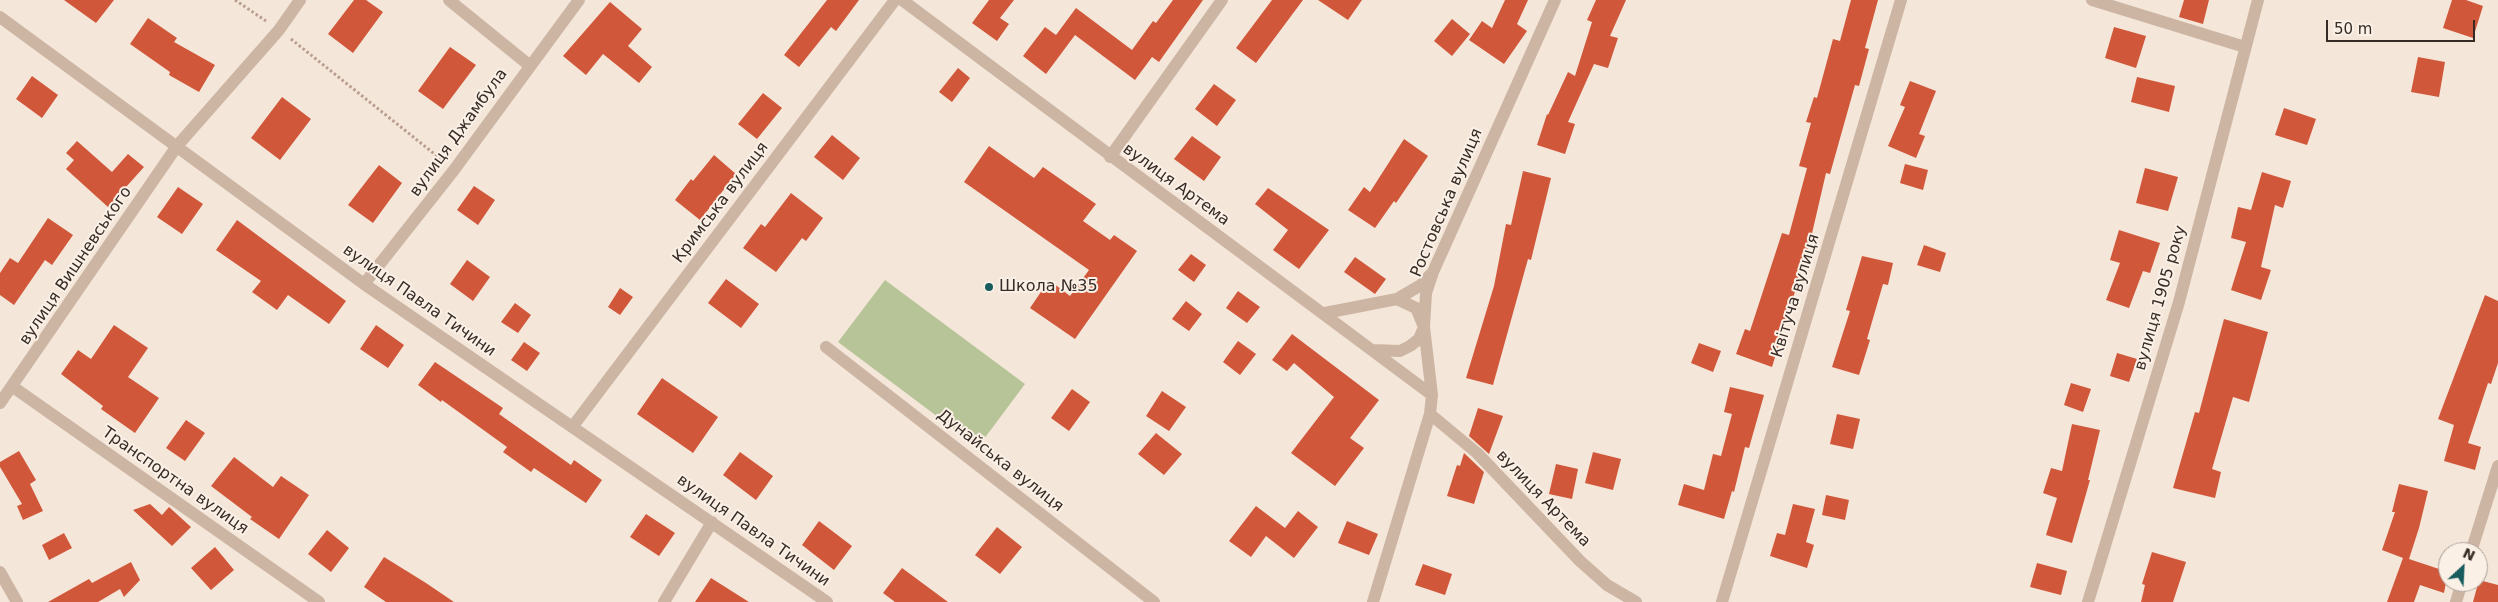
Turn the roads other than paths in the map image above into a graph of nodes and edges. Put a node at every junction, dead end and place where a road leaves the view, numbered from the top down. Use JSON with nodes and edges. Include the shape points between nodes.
{"nodes":[{"id":1,"x":300,"y":0,"type":"edge"},
{"id":2,"x":449,"y":0,"type":"edge"},
{"id":3,"x":579,"y":0,"type":"edge"},
{"id":4,"x":895,"y":0,"type":"edge"},
{"id":5,"x":902,"y":0,"type":"edge"},
{"id":6,"x":1222,"y":0,"type":"edge"},
{"id":7,"x":1555,"y":0,"type":"edge"},
{"id":8,"x":1901,"y":0,"type":"edge"},
{"id":9,"x":2092,"y":0,"type":"edge"},
{"id":10,"x":2258,"y":0,"type":"edge"},
{"id":11,"x":0,"y":17,"type":"edge"},
{"id":12,"x":2245,"y":47,"type":"junction"},
{"id":13,"x":529,"y":65,"type":"junction"},
{"id":14,"x":177,"y":146,"type":"junction"},
{"id":15,"x":1110,"y":157,"type":"junction"},
{"id":16,"x":1433,"y":272,"type":"junction"},
{"id":17,"x":364,"y":284,"type":"junction"},
{"id":18,"x":1397,"y":299,"type":"junction"},
{"id":19,"x":1324,"y":313,"type":"junction"},
{"id":20,"x":1424,"y":327,"type":"junction"},
{"id":21,"x":826,"y":346,"type":"dead end"},
{"id":22,"x":1373,"y":350,"type":"junction"},
{"id":23,"x":13,"y":387,"type":"junction"},
{"id":24,"x":1432,"y":395,"type":"junction"},
{"id":25,"x":0,"y":403,"type":"edge"},
{"id":26,"x":1430,"y":414,"type":"junction"},
{"id":27,"x":573,"y":426,"type":"junction"},
{"id":28,"x":2498,"y":466,"type":"edge"},
{"id":29,"x":712,"y":522,"type":"junction"},
{"id":30,"x":2474,"y":542,"type":"edge"},
{"id":31,"x":0,"y":572,"type":"edge"},
{"id":32,"x":18,"y":602,"type":"edge"},
{"id":33,"x":318,"y":602,"type":"edge"},
{"id":34,"x":664,"y":602,"type":"edge"},
{"id":35,"x":827,"y":602,"type":"edge"},
{"id":36,"x":1154,"y":602,"type":"edge"},
{"id":37,"x":1373,"y":602,"type":"edge"},
{"id":38,"x":1636,"y":602,"type":"edge"},
{"id":39,"x":1722,"y":602,"type":"edge"},
{"id":40,"x":2088,"y":602,"type":"edge"}],
"edges":[{"from":1,"to":14,"type":"street","name":"вулиця Вишневського","via":[[279,30]]},
{"from":2,"to":13,"type":"street"},
{"from":3,"to":13,"type":"street","name":"вулиця Джамбула"},
{"from":4,"to":27,"type":"street","name":"Кримська вулиця"},
{"from":5,"to":15,"type":"street","name":"вулиця Артема"},
{"from":6,"to":15,"type":"street"},
{"from":7,"to":16,"type":"street","name":"Ростовська вулиця"},
{"from":8,"to":39,"type":"street","name":"Квітуча вулиця"},
{"from":9,"to":12,"type":"street"},
{"from":10,"to":12,"type":"street","name":"вулиця 1905 року"},
{"from":11,"to":14,"type":"street","name":"вулиця Павла Тичини"},
{"from":12,"to":40,"type":"street","name":"вулиця 1905 року","via":[[2179,302]]},
{"from":13,"to":17,"type":"street","name":"вулиця Джамбула","via":[[454,170]]},
{"from":14,"to":17,"type":"street","name":"вулиця Павла Тичини"},
{"from":14,"to":23,"type":"street","name":"вулиця Вишневського"},
{"from":15,"to":19,"type":"street","name":"вулиця Артема"},
{"from":16,"to":18,"type":"street","via":[[1421,285]]},
{"from":16,"to":20,"type":"street","name":"Ростовська вулиця","via":[[1426,293]]},
{"from":17,"to":27,"type":"street","name":"вулиця Павла Тичини"},
{"from":18,"to":19,"type":"street"},
{"from":18,"to":20,"type":"street","via":[[1416,308]]},
{"from":19,"to":22,"type":"street","name":"вулиця Артема"},
{"from":20,"to":22,"type":"street","via":[[1419,339],[1400,351]]},
{"from":20,"to":24,"type":"street","name":"Ростовська вулиця"},
{"from":21,"to":36,"type":"street","name":"Дунайська вулиця"},
{"from":22,"to":24,"type":"street","name":"вулиця Артема"},
{"from":23,"to":25,"type":"street","name":"вулиця Вишневського"},
{"from":23,"to":33,"type":"street","name":"Транспортна вулиця"},
{"from":24,"to":26,"type":"street","name":"Ростовська вулиця"},
{"from":26,"to":37,"type":"street","name":"Ростовська вулиця"},
{"from":26,"to":38,"type":"street","name":"вулиця Артема","via":[[1477,453],[1580,561],[1607,585]]},
{"from":27,"to":29,"type":"street","name":"вулиця Павла Тичини"},
{"from":28,"to":30,"type":"street"},
{"from":29,"to":34,"type":"street"},
{"from":29,"to":35,"type":"street","name":"вулиця Павла Тичини"},
{"from":31,"to":32,"type":"street"}]}
